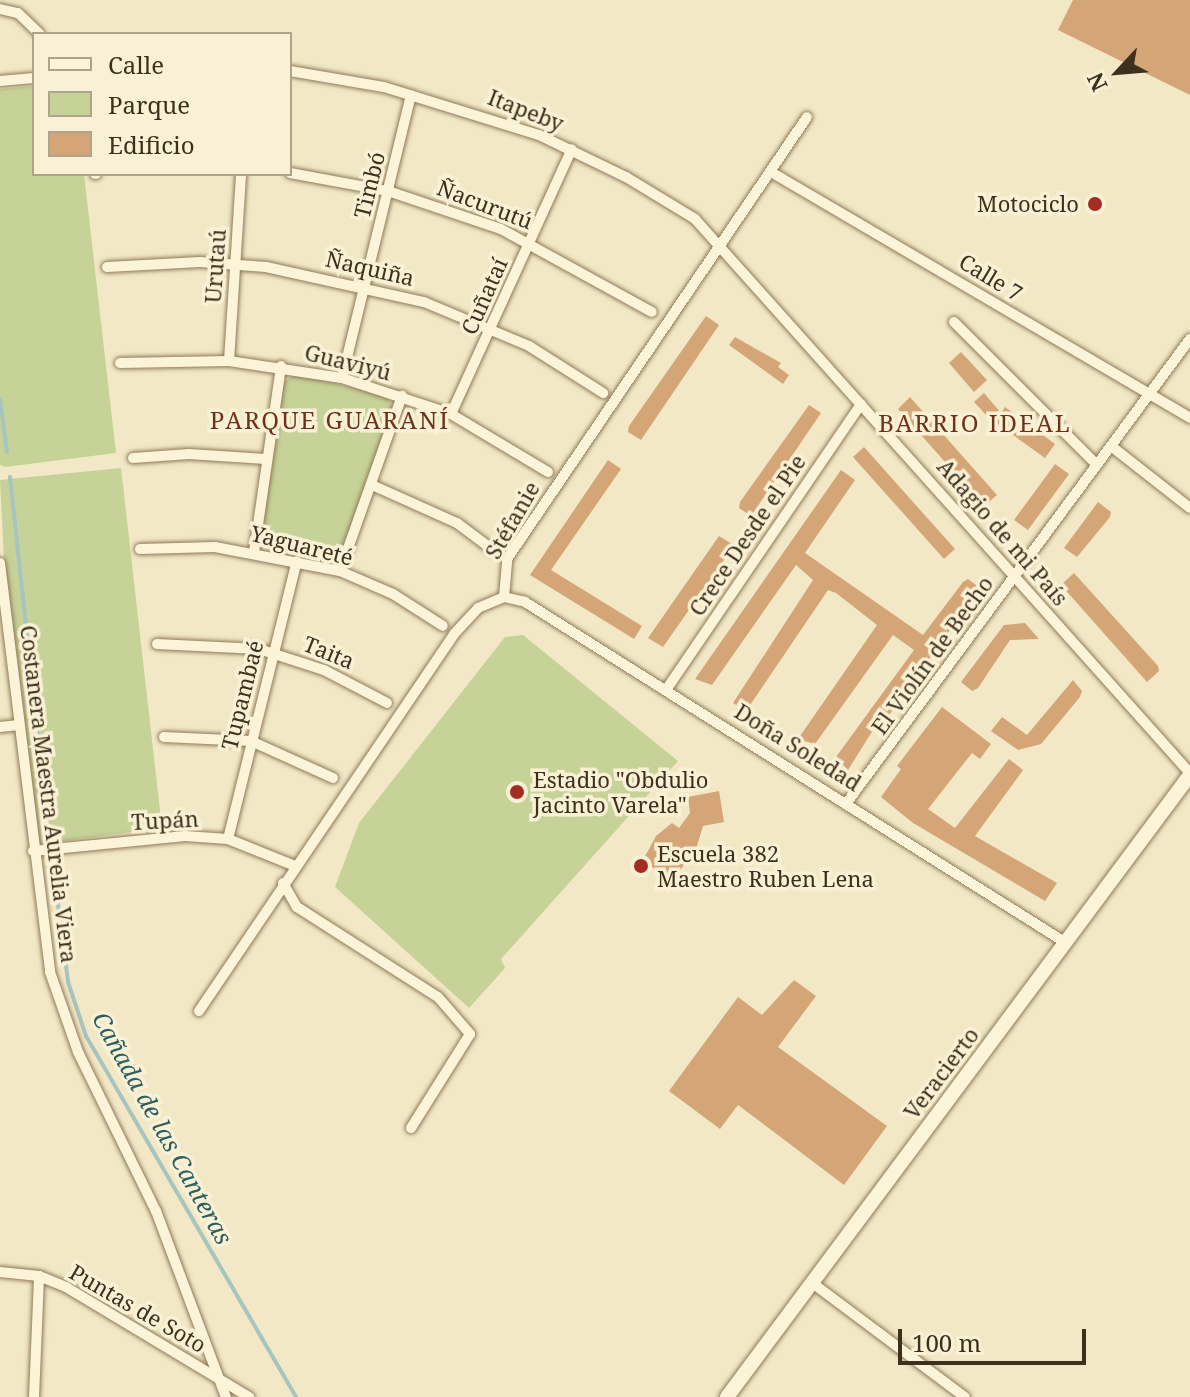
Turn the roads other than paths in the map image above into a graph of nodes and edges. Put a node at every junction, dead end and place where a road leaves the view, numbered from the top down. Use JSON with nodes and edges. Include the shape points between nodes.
{"nodes":[{"id":1,"x":0,"y":9,"type":"edge"},
{"id":2,"x":38,"y":32,"type":"edge"},
{"id":3,"x":292,"y":71,"type":"edge"},
{"id":4,"x":32,"y":78,"type":"edge"},
{"id":5,"x":0,"y":81,"type":"edge"},
{"id":6,"x":411,"y":95,"type":"junction"},
{"id":7,"x":807,"y":117,"type":"dead end"},
{"id":8,"x":572,"y":149,"type":"junction"},
{"id":9,"x":771,"y":172,"type":"junction"},
{"id":10,"x":292,"y":173,"type":"edge"},
{"id":11,"x":241,"y":176,"type":"edge"},
{"id":12,"x":388,"y":191,"type":"junction"},
{"id":13,"x":530,"y":242,"type":"junction"},
{"id":14,"x":722,"y":245,"type":"junction"},
{"id":15,"x":235,"y":264,"type":"junction"},
{"id":16,"x":107,"y":267,"type":"dead end"},
{"id":17,"x":364,"y":287,"type":"junction"},
{"id":18,"x":652,"y":312,"type":"dead end"},
{"id":19,"x":954,"y":322,"type":"dead end"},
{"id":20,"x":491,"y":328,"type":"junction"},
{"id":21,"x":1190,"y":339,"type":"edge"},
{"id":22,"x":229,"y":361,"type":"junction"},
{"id":23,"x":120,"y":363,"type":"dead end"},
{"id":24,"x":281,"y":366,"type":"junction"},
{"id":25,"x":342,"y":378,"type":"junction"},
{"id":26,"x":603,"y":393,"type":"dead end"},
{"id":27,"x":1150,"y":394,"type":"junction"},
{"id":28,"x":402,"y":396,"type":"junction"},
{"id":29,"x":861,"y":404,"type":"junction"},
{"id":30,"x":451,"y":414,"type":"junction"},
{"id":31,"x":1190,"y":418,"type":"edge"},
{"id":32,"x":1111,"y":446,"type":"junction"},
{"id":33,"x":133,"y":458,"type":"dead end"},
{"id":34,"x":266,"y":459,"type":"junction"},
{"id":35,"x":1097,"y":465,"type":"junction"},
{"id":36,"x":548,"y":472,"type":"dead end"},
{"id":37,"x":372,"y":485,"type":"junction"},
{"id":38,"x":1190,"y":508,"type":"edge"},
{"id":39,"x":140,"y":549,"type":"dead end"},
{"id":40,"x":493,"y":550,"type":"dead end"},
{"id":41,"x":254,"y":552,"type":"junction"},
{"id":42,"x":297,"y":561,"type":"junction"},
{"id":43,"x":0,"y":563,"type":"edge"},
{"id":44,"x":340,"y":571,"type":"junction"},
{"id":45,"x":1015,"y":577,"type":"junction"},
{"id":46,"x":504,"y":597,"type":"junction"},
{"id":47,"x":443,"y":626,"type":"dead end"},
{"id":48,"x":157,"y":644,"type":"dead end"},
{"id":49,"x":273,"y":653,"type":"junction"},
{"id":50,"x":666,"y":690,"type":"junction"},
{"id":51,"x":387,"y":703,"type":"dead end"},
{"id":52,"x":19,"y":725,"type":"junction"},
{"id":53,"x":0,"y":727,"type":"edge"},
{"id":54,"x":164,"y":737,"type":"dead end"},
{"id":55,"x":251,"y":741,"type":"junction"},
{"id":56,"x":1190,"y":774,"type":"edge"},
{"id":57,"x":333,"y":778,"type":"dead end"},
{"id":58,"x":848,"y":801,"type":"junction"},
{"id":59,"x":228,"y":839,"type":"junction"},
{"id":60,"x":33,"y":851,"type":"junction"},
{"id":61,"x":295,"y":866,"type":"junction"},
{"id":62,"x":283,"y":883,"type":"junction"},
{"id":63,"x":1066,"y":943,"type":"junction"},
{"id":64,"x":199,"y":1011,"type":"dead end"},
{"id":65,"x":411,"y":1128,"type":"dead end"},
{"id":66,"x":0,"y":1272,"type":"edge"},
{"id":67,"x":39,"y":1276,"type":"junction"},
{"id":68,"x":811,"y":1282,"type":"junction"},
{"id":69,"x":221,"y":1380,"type":"junction"},
{"id":70,"x":34,"y":1397,"type":"edge"},
{"id":71,"x":226,"y":1397,"type":"edge"},
{"id":72,"x":249,"y":1397,"type":"edge"},
{"id":73,"x":727,"y":1397,"type":"edge"},
{"id":74,"x":965,"y":1397,"type":"edge"}],
"edges":[{"from":1,"to":2,"type":"street","via":[[18,13]]},
{"from":3,"to":6,"type":"street","name":"Itapeby"},
{"from":4,"to":5,"type":"street"},
{"from":6,"to":8,"type":"street","name":"Itapeby"},
{"from":6,"to":12,"type":"street","name":"Timbó"},
{"from":7,"to":9,"type":"street","name":"Stéfanie"},
{"from":8,"to":13,"type":"street","name":"Cuñataí"},
{"from":8,"to":14,"type":"street","name":"Itapeby","via":[[664,198]]},
{"from":9,"to":14,"type":"street","name":"Stéfanie"},
{"from":9,"to":27,"type":"street","name":"Calle 7"},
{"from":10,"to":12,"type":"street","name":"Ñacurutú"},
{"from":11,"to":15,"type":"street","name":"Urutaú"},
{"from":12,"to":13,"type":"street","name":"Ñacurutú"},
{"from":12,"to":17,"type":"street","name":"Timbó"},
{"from":13,"to":18,"type":"street","name":"Ñacurutú"},
{"from":13,"to":20,"type":"street","name":"Cuñataí"},
{"from":14,"to":29,"type":"street","name":"Adagio de mi País"},
{"from":14,"to":46,"type":"street","name":"Stéfanie","via":[[507,559]]},
{"from":15,"to":16,"type":"street","name":"Ñaquiña"},
{"from":15,"to":17,"type":"street","name":"Ñaquiña"},
{"from":15,"to":22,"type":"street","name":"Urutaú"},
{"from":17,"to":20,"type":"street","name":"Ñaquiña","via":[[424,302]]},
{"from":17,"to":25,"type":"street","name":"Timbó"},
{"from":19,"to":35,"type":"street"},
{"from":20,"to":26,"type":"street","name":"Ñaquiña","via":[[566,366]]},
{"from":20,"to":30,"type":"street","name":"Cuñataí"},
{"from":21,"to":27,"type":"street","name":"El Violín de Becho"},
{"from":22,"to":23,"type":"street","name":"Guaviyú"},
{"from":22,"to":24,"type":"street","name":"Guaviyú"},
{"from":24,"to":25,"type":"street","name":"Guaviyú"},
{"from":24,"to":34,"type":"street"},
{"from":25,"to":28,"type":"street","name":"Guaviyú"},
{"from":27,"to":31,"type":"street","name":"Calle 7"},
{"from":27,"to":32,"type":"street","name":"El Violín de Becho"},
{"from":28,"to":30,"type":"street","name":"Guaviyú"},
{"from":28,"to":37,"type":"street"},
{"from":29,"to":45,"type":"street","name":"Adagio de mi País"},
{"from":29,"to":50,"type":"street","name":"Crece Desde el Pie"},
{"from":30,"to":36,"type":"street","name":"Guaviyú"},
{"from":32,"to":35,"type":"street","name":"El Violín de Becho"},
{"from":32,"to":38,"type":"street"},
{"from":33,"to":34,"type":"street","via":[[189,454]]},
{"from":34,"to":41,"type":"street"},
{"from":35,"to":45,"type":"street","name":"El Violín de Becho"},
{"from":37,"to":40,"type":"street","via":[[457,523]]},
{"from":37,"to":44,"type":"street"},
{"from":39,"to":41,"type":"street","name":"Yaguareté"},
{"from":41,"to":42,"type":"street","name":"Yaguareté"},
{"from":42,"to":44,"type":"street","name":"Yaguareté"},
{"from":42,"to":49,"type":"street","name":"Tupambaé"},
{"from":43,"to":52,"type":"street","name":"Costanera Maestra Aurelia Viera"},
{"from":44,"to":47,"type":"street","name":"Yaguareté","via":[[393,594]]},
{"from":45,"to":56,"type":"street","name":"Adagio de mi País"},
{"from":45,"to":58,"type":"street","name":"El Violín de Becho"},
{"from":46,"to":50,"type":"street","name":"Doña Soledad","via":[[525,602]]},
{"from":46,"to":61,"type":"street","via":[[478,608],[454,634]]},
{"from":48,"to":49,"type":"street","name":"Taita","via":[[224,644]]},
{"from":49,"to":51,"type":"street","name":"Taita","via":[[343,678]]},
{"from":49,"to":55,"type":"street","name":"Tupambaé"},
{"from":50,"to":58,"type":"street","name":"Doña Soledad"},
{"from":52,"to":53,"type":"street"},
{"from":52,"to":60,"type":"street","name":"Costanera Maestra Aurelia Viera"},
{"from":54,"to":55,"type":"street"},
{"from":55,"to":57,"type":"street"},
{"from":55,"to":59,"type":"street","name":"Tupambaé"},
{"from":56,"to":63,"type":"street","name":"Veracierto"},
{"from":58,"to":63,"type":"street","name":"Doña Soledad"},
{"from":59,"to":60,"type":"street","name":"Tupán","via":[[185,836]]},
{"from":59,"to":61,"type":"street","name":"Tupán"},
{"from":60,"to":69,"type":"street","name":"Costanera Maestra Aurelia Viera","via":[[60,1008],[156,1211]]},
{"from":61,"to":62,"type":"street"},
{"from":62,"to":64,"type":"street"},
{"from":62,"to":65,"type":"street","via":[[297,907],[438,997],[470,1034]]},
{"from":63,"to":68,"type":"street","name":"Veracierto"},
{"from":66,"to":67,"type":"street","name":"Puntas de Soto"},
{"from":67,"to":69,"type":"street","name":"Puntas de Soto"},
{"from":67,"to":70,"type":"street"},
{"from":68,"to":73,"type":"street","name":"Veracierto"},
{"from":68,"to":74,"type":"street"},
{"from":69,"to":71,"type":"street","name":"Costanera Maestra Aurelia Viera"},
{"from":69,"to":72,"type":"street","name":"Puntas de Soto"}]}
